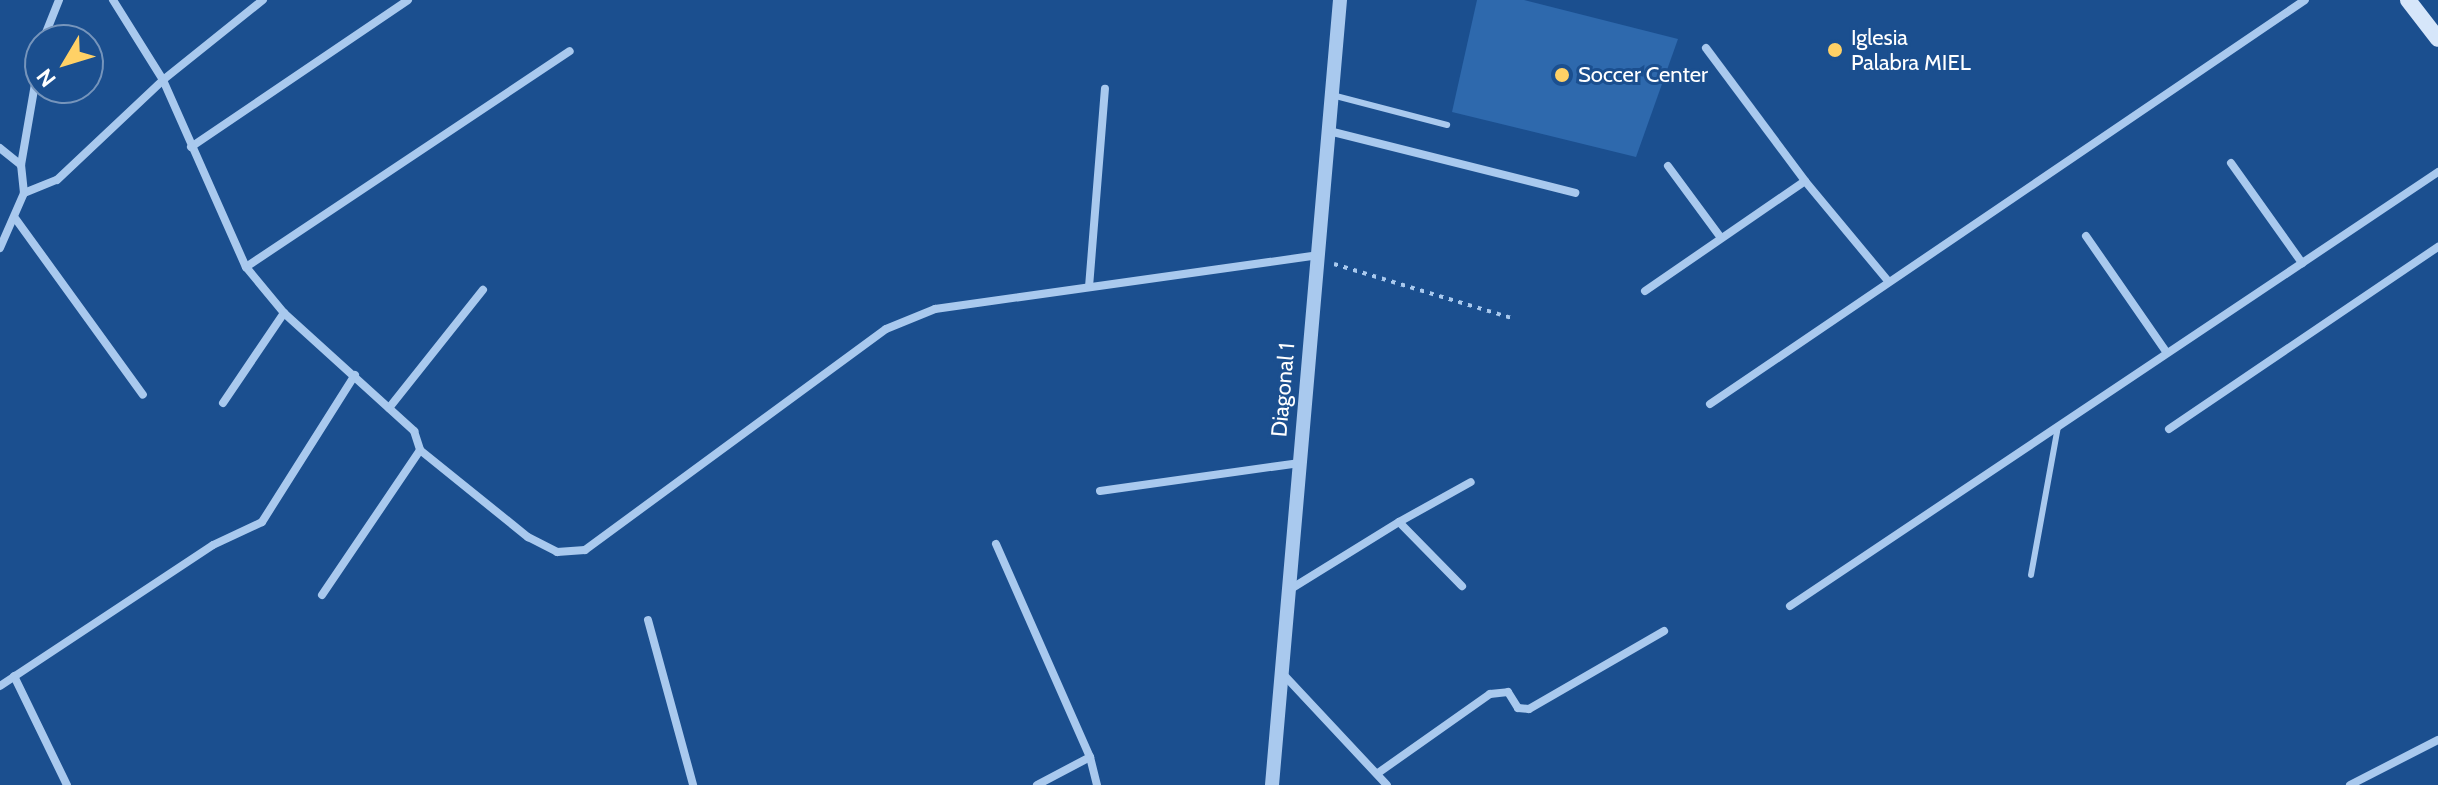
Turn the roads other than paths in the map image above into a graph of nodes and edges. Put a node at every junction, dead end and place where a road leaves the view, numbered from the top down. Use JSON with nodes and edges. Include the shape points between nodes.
{"nodes":[{"id":1,"x":59,"y":0,"type":"edge"},
{"id":2,"x":113,"y":0,"type":"edge"},
{"id":3,"x":263,"y":0,"type":"edge"},
{"id":4,"x":408,"y":0,"type":"edge"},
{"id":5,"x":1340,"y":0,"type":"edge"},
{"id":6,"x":2305,"y":0,"type":"edge"},
{"id":7,"x":2408,"y":0,"type":"edge"},
{"id":8,"x":49,"y":24,"type":"edge"},
{"id":9,"x":2438,"y":39,"type":"edge"},
{"id":10,"x":1706,"y":48,"type":"dead end"},
{"id":11,"x":570,"y":51,"type":"dead end"},
{"id":12,"x":163,"y":80,"type":"junction"},
{"id":13,"x":1105,"y":89,"type":"dead end"},
{"id":14,"x":1332,"y":95,"type":"junction"},
{"id":15,"x":32,"y":104,"type":"edge"},
{"id":16,"x":1447,"y":125,"type":"dead end"},
{"id":17,"x":1329,"y":131,"type":"junction"},
{"id":18,"x":191,"y":147,"type":"junction"},
{"id":19,"x":0,"y":148,"type":"edge"},
{"id":20,"x":2231,"y":163,"type":"dead end"},
{"id":21,"x":21,"y":165,"type":"junction"},
{"id":22,"x":1668,"y":166,"type":"dead end"},
{"id":23,"x":2438,"y":172,"type":"edge"},
{"id":24,"x":1805,"y":181,"type":"junction"},
{"id":25,"x":24,"y":193,"type":"junction"},
{"id":26,"x":1575,"y":193,"type":"dead end"},
{"id":27,"x":15,"y":218,"type":"junction"},
{"id":28,"x":2086,"y":236,"type":"dead end"},
{"id":29,"x":1721,"y":238,"type":"junction"},
{"id":30,"x":2438,"y":247,"type":"edge"},
{"id":31,"x":0,"y":248,"type":"edge"},
{"id":32,"x":1316,"y":257,"type":"junction"},
{"id":33,"x":2302,"y":263,"type":"junction"},
{"id":34,"x":246,"y":267,"type":"junction"},
{"id":35,"x":1889,"y":282,"type":"junction"},
{"id":36,"x":1089,"y":287,"type":"junction"},
{"id":37,"x":483,"y":290,"type":"dead end"},
{"id":38,"x":1645,"y":291,"type":"dead end"},
{"id":39,"x":284,"y":313,"type":"junction"},
{"id":40,"x":2167,"y":353,"type":"junction"},
{"id":41,"x":355,"y":375,"type":"junction"},
{"id":42,"x":143,"y":395,"type":"dead end"},
{"id":43,"x":223,"y":403,"type":"dead end"},
{"id":44,"x":1710,"y":404,"type":"dead end"},
{"id":45,"x":389,"y":408,"type":"junction"},
{"id":46,"x":2058,"y":426,"type":"junction"},
{"id":47,"x":2169,"y":429,"type":"dead end"},
{"id":48,"x":420,"y":450,"type":"junction"},
{"id":49,"x":1298,"y":463,"type":"junction"},
{"id":50,"x":1471,"y":482,"type":"dead end"},
{"id":51,"x":1100,"y":491,"type":"dead end"},
{"id":52,"x":1399,"y":522,"type":"junction"},
{"id":53,"x":996,"y":544,"type":"dead end"},
{"id":54,"x":2031,"y":575,"type":"dead end"},
{"id":55,"x":1462,"y":586,"type":"dead end"},
{"id":56,"x":1288,"y":590,"type":"junction"},
{"id":57,"x":322,"y":595,"type":"dead end"},
{"id":58,"x":1790,"y":606,"type":"dead end"},
{"id":59,"x":648,"y":620,"type":"dead end"},
{"id":60,"x":1664,"y":631,"type":"dead end"},
{"id":61,"x":1283,"y":674,"type":"junction"},
{"id":62,"x":14,"y":676,"type":"junction"},
{"id":63,"x":0,"y":686,"type":"edge"},
{"id":64,"x":2438,"y":740,"type":"edge"},
{"id":65,"x":1090,"y":757,"type":"junction"},
{"id":66,"x":1378,"y":773,"type":"junction"},
{"id":67,"x":67,"y":785,"type":"edge"},
{"id":68,"x":693,"y":785,"type":"edge"},
{"id":69,"x":1037,"y":785,"type":"edge"},
{"id":70,"x":1097,"y":785,"type":"edge"},
{"id":71,"x":1272,"y":785,"type":"edge"},
{"id":72,"x":1387,"y":785,"type":"edge"},
{"id":73,"x":2350,"y":785,"type":"edge"}],
"edges":[{"from":1,"to":8,"type":"street"},
{"from":2,"to":12,"type":"street"},
{"from":3,"to":12,"type":"street"},
{"from":4,"to":18,"type":"street"},
{"from":5,"to":14,"type":"street","name":"Diagonal 1"},
{"from":6,"to":35,"type":"street"},
{"from":7,"to":9,"type":"main road"},
{"from":10,"to":24,"type":"street"},
{"from":11,"to":34,"type":"street"},
{"from":12,"to":18,"type":"street"},
{"from":12,"to":25,"type":"street","via":[[57,180]]},
{"from":13,"to":36,"type":"street"},
{"from":14,"to":16,"type":"lane"},
{"from":14,"to":17,"type":"street","name":"Diagonal 1"},
{"from":15,"to":21,"type":"street"},
{"from":17,"to":26,"type":"street"},
{"from":17,"to":32,"type":"street","name":"Diagonal 1"},
{"from":18,"to":34,"type":"street"},
{"from":19,"to":21,"type":"street"},
{"from":20,"to":33,"type":"street"},
{"from":21,"to":25,"type":"street"},
{"from":22,"to":29,"type":"street"},
{"from":23,"to":33,"type":"street"},
{"from":24,"to":29,"type":"street"},
{"from":24,"to":35,"type":"street"},
{"from":25,"to":27,"type":"street"},
{"from":27,"to":31,"type":"street"},
{"from":27,"to":42,"type":"street"},
{"from":28,"to":40,"type":"street"},
{"from":29,"to":38,"type":"street"},
{"from":30,"to":47,"type":"street"},
{"from":32,"to":36,"type":"street"},
{"from":32,"to":49,"type":"street","name":"Diagonal 1"},
{"from":33,"to":40,"type":"street"},
{"from":34,"to":39,"type":"street"},
{"from":35,"to":44,"type":"street"},
{"from":36,"to":48,"type":"street","via":[[935,309],[886,329],[585,550],[557,552],[528,537]]},
{"from":37,"to":45,"type":"street"},
{"from":39,"to":41,"type":"street"},
{"from":39,"to":43,"type":"street"},
{"from":40,"to":46,"type":"street"},
{"from":41,"to":45,"type":"street"},
{"from":41,"to":62,"type":"street","via":[[262,522],[213,545]]},
{"from":45,"to":48,"type":"street","via":[[414,431]]},
{"from":46,"to":54,"type":"lane"},
{"from":46,"to":58,"type":"street"},
{"from":48,"to":57,"type":"street"},
{"from":49,"to":51,"type":"street"},
{"from":49,"to":56,"type":"street","name":"Diagonal 1"},
{"from":50,"to":52,"type":"street"},
{"from":52,"to":55,"type":"street"},
{"from":52,"to":56,"type":"street"},
{"from":53,"to":65,"type":"street"},
{"from":56,"to":61,"type":"street","name":"Diagonal 1"},
{"from":59,"to":68,"type":"street"},
{"from":60,"to":66,"type":"street","via":[[1529,709],[1518,708],[1508,692],[1490,694]]},
{"from":61,"to":66,"type":"street"},
{"from":61,"to":71,"type":"street","name":"Diagonal 1"},
{"from":62,"to":63,"type":"street"},
{"from":62,"to":67,"type":"street"},
{"from":64,"to":73,"type":"street"},
{"from":65,"to":69,"type":"street"},
{"from":65,"to":70,"type":"street"},
{"from":66,"to":72,"type":"street"}]}
